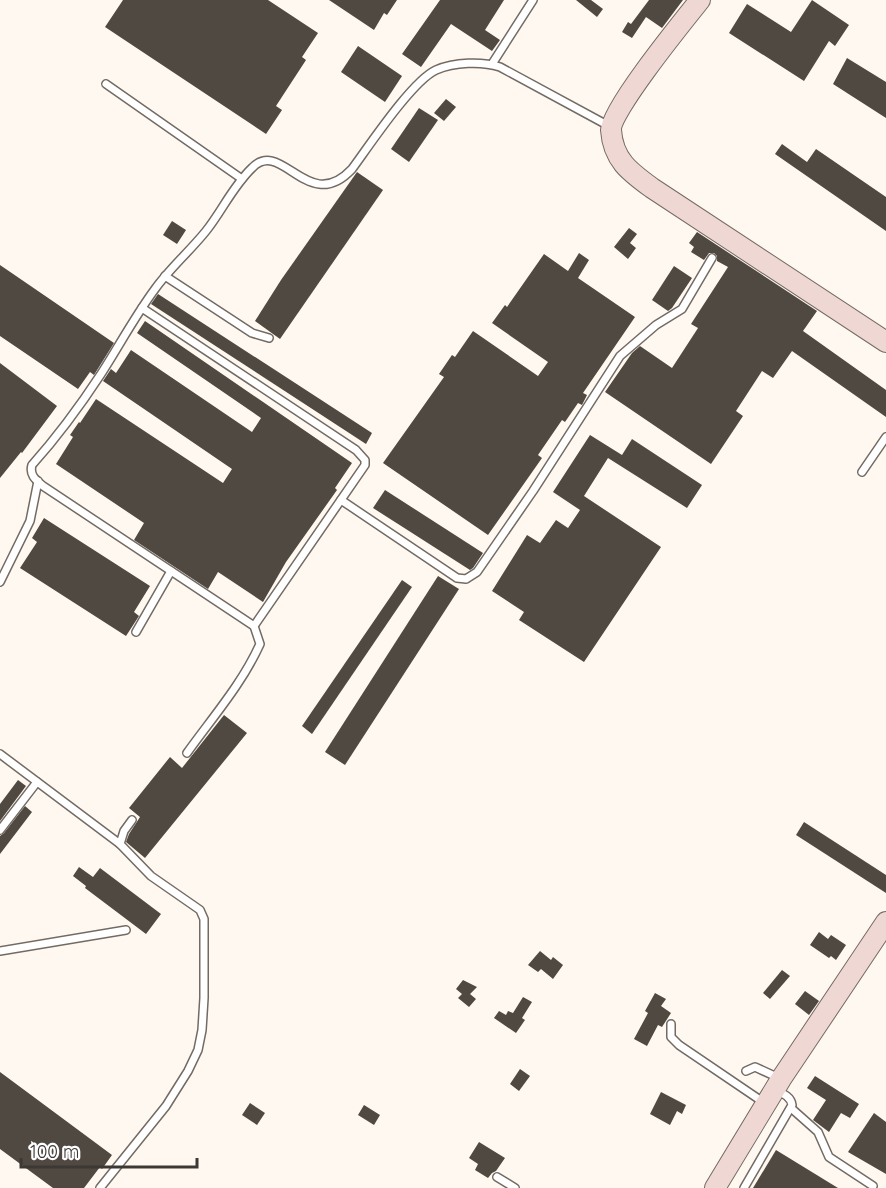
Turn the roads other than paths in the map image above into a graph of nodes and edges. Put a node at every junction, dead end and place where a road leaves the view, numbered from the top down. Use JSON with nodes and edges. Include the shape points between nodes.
{"nodes":[{"id":1,"x":533,"y":0,"type":"edge"},
{"id":2,"x":700,"y":0,"type":"edge"},
{"id":3,"x":492,"y":64,"type":"junction"},
{"id":4,"x":106,"y":84,"type":"dead end"},
{"id":5,"x":611,"y":127,"type":"junction"},
{"id":6,"x":242,"y":179,"type":"junction"},
{"id":7,"x":712,"y":258,"type":"dead end"},
{"id":8,"x":165,"y":276,"type":"junction"},
{"id":9,"x":142,"y":308,"type":"junction"},
{"id":10,"x":269,"y":338,"type":"dead end"},
{"id":11,"x":886,"y":342,"type":"edge"},
{"id":12,"x":886,"y":437,"type":"edge"},
{"id":13,"x":862,"y":472,"type":"dead end"},
{"id":14,"x":38,"y":481,"type":"junction"},
{"id":15,"x":341,"y":500,"type":"junction"},
{"id":16,"x":171,"y":572,"type":"junction"},
{"id":17,"x":0,"y":582,"type":"edge"},
{"id":18,"x":254,"y":626,"type":"junction"},
{"id":19,"x":136,"y":632,"type":"dead end"},
{"id":20,"x":187,"y":753,"type":"dead end"},
{"id":21,"x":0,"y":754,"type":"edge"},
{"id":22,"x":37,"y":782,"type":"junction"},
{"id":23,"x":132,"y":820,"type":"dead end"},
{"id":24,"x":0,"y":830,"type":"edge"},
{"id":25,"x":120,"y":844,"type":"junction"},
{"id":26,"x":886,"y":922,"type":"edge"},
{"id":27,"x":126,"y":930,"type":"dead end"},
{"id":28,"x":0,"y":951,"type":"edge"},
{"id":29,"x":671,"y":1024,"type":"dead end"},
{"id":30,"x":746,"y":1071,"type":"dead end"},
{"id":31,"x":774,"y":1091,"type":"junction"},
{"id":32,"x":791,"y":1108,"type":"junction"},
{"id":33,"x":497,"y":1177,"type":"dead end"},
{"id":34,"x":873,"y":1185,"type":"dead end"},
{"id":35,"x":100,"y":1188,"type":"edge"},
{"id":36,"x":515,"y":1188,"type":"edge"},
{"id":37,"x":715,"y":1188,"type":"edge"},
{"id":38,"x":744,"y":1188,"type":"edge"}],
"edges":[{"from":1,"to":3,"type":"lane"},
{"from":2,"to":5,"type":"street","via":[[628,96]]},
{"from":3,"to":5,"type":"lane"},
{"from":3,"to":6,"type":"lane","via":[[435,70],[417,84],[352,169],[333,185],[311,183],[265,160],[253,166]]},
{"from":4,"to":6,"type":"lane"},
{"from":5,"to":11,"type":"street","via":[[619,159],[634,175],[724,241]]},
{"from":6,"to":8,"type":"lane","via":[[206,231]]},
{"from":7,"to":15,"type":"lane","via":[[682,309],[620,356],[473,576],[457,578]]},
{"from":8,"to":9,"type":"lane"},
{"from":8,"to":10,"type":"lane","via":[[252,333]]},
{"from":9,"to":14,"type":"lane","via":[[68,422],[32,465],[33,477]]},
{"from":9,"to":15,"type":"lane","via":[[363,456],[365,465]]},
{"from":12,"to":13,"type":"lane"},
{"from":14,"to":16,"type":"lane"},
{"from":14,"to":17,"type":"lane","via":[[30,521]]},
{"from":15,"to":18,"type":"lane"},
{"from":16,"to":18,"type":"lane"},
{"from":16,"to":19,"type":"lane"},
{"from":18,"to":20,"type":"lane","via":[[260,644],[254,656]]},
{"from":21,"to":22,"type":"lane"},
{"from":22,"to":24,"type":"lane"},
{"from":22,"to":25,"type":"lane"},
{"from":23,"to":25,"type":"lane"},
{"from":25,"to":35,"type":"lane","via":[[151,876],[200,910],[204,919],[204,999],[198,1050],[188,1071],[166,1106]]},
{"from":26,"to":31,"type":"street"},
{"from":27,"to":28,"type":"lane"},
{"from":29,"to":31,"type":"lane","via":[[671,1037],[679,1045]]},
{"from":30,"to":31,"type":"lane","via":[[755,1067]]},
{"from":31,"to":32,"type":"lane","via":[[791,1100]]},
{"from":31,"to":37,"type":"street"},
{"from":32,"to":34,"type":"lane","via":[[818,1132],[829,1157]]},
{"from":32,"to":38,"type":"lane"},
{"from":33,"to":36,"type":"lane"}]}
